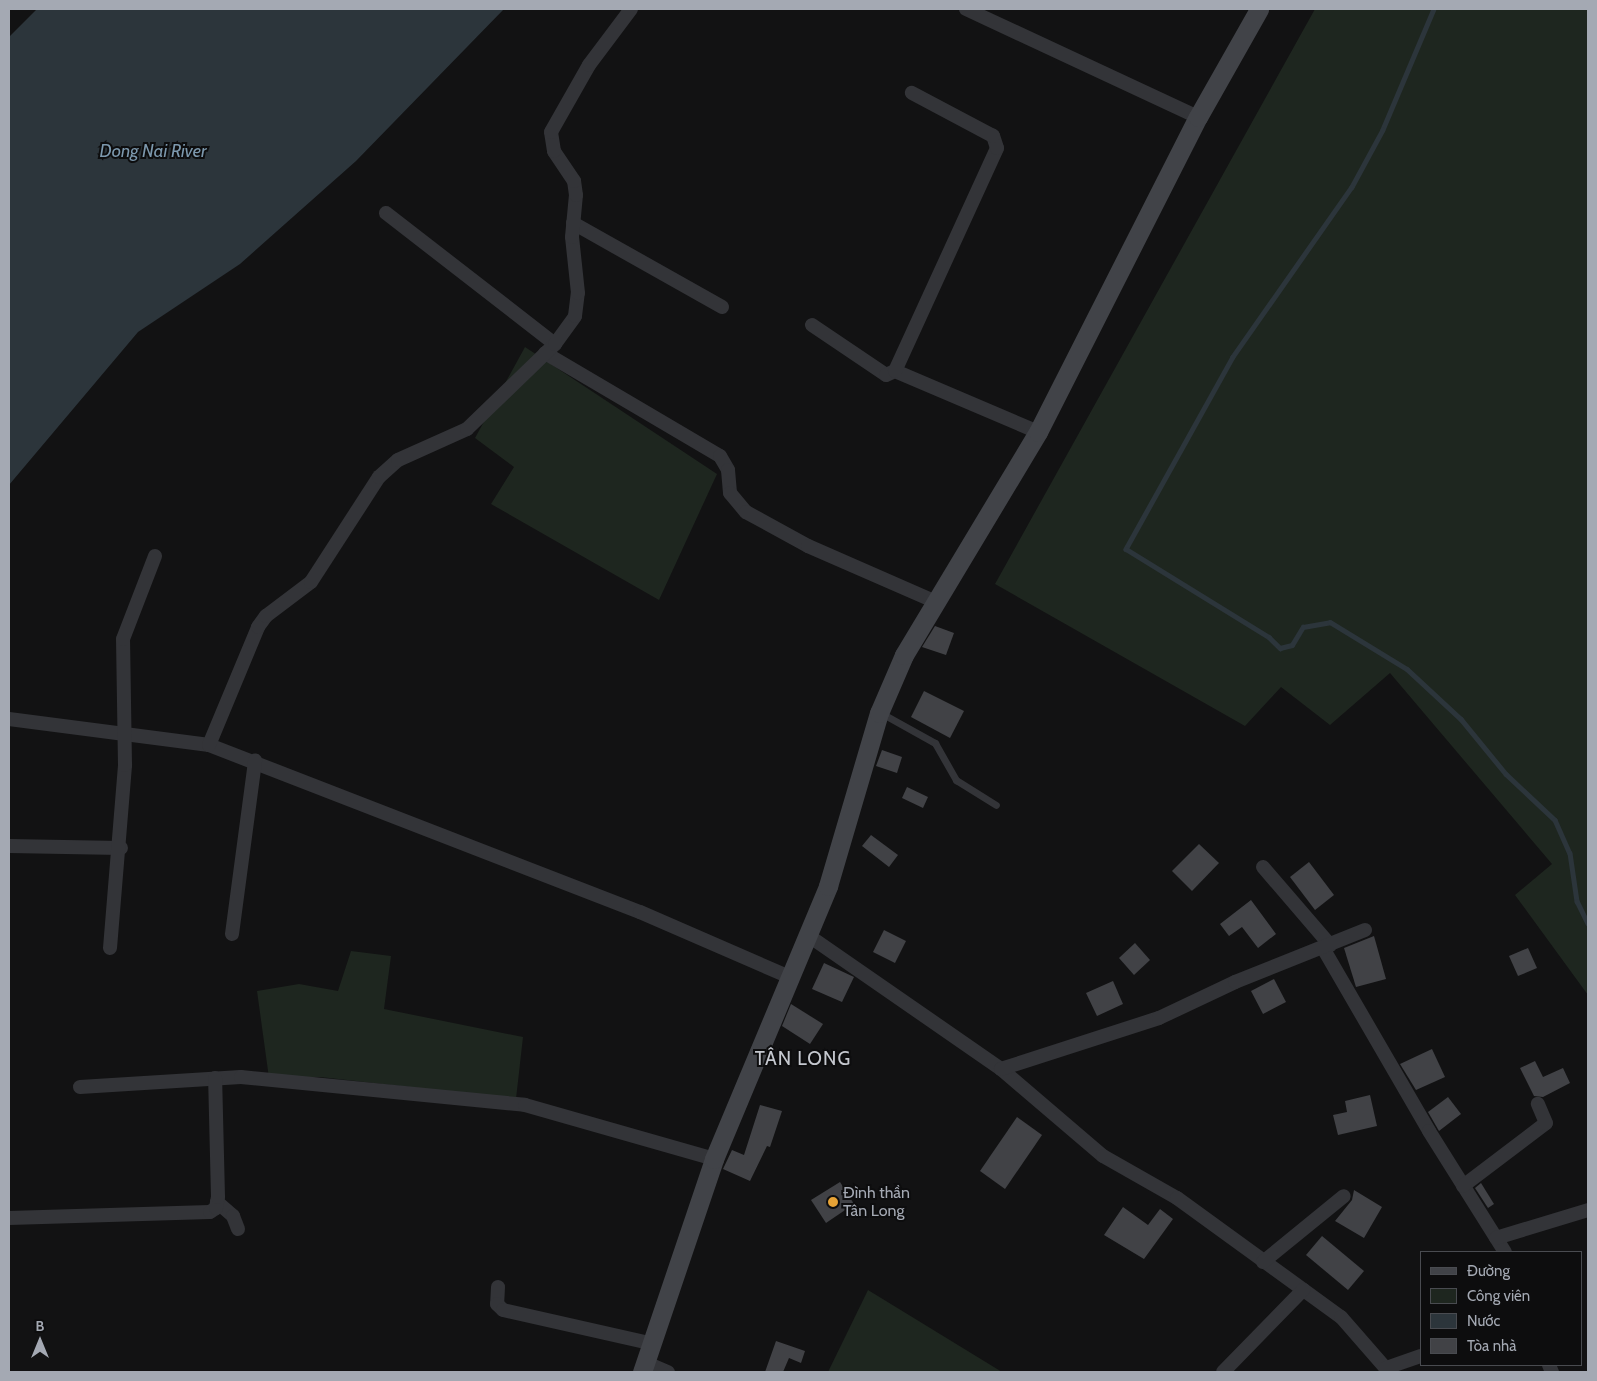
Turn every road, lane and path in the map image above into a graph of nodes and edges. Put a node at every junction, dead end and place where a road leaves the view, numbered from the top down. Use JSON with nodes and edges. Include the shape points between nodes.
{"nodes":[{"id":1,"x":631,"y":9,"type":"edge"},
{"id":2,"x":966,"y":9,"type":"edge"},
{"id":3,"x":1259,"y":9,"type":"edge"},
{"id":4,"x":912,"y":93,"type":"dead end"},
{"id":5,"x":1198,"y":117,"type":"junction"},
{"id":6,"x":386,"y":213,"type":"dead end"},
{"id":7,"x":573,"y":222,"type":"junction"},
{"id":8,"x":722,"y":307,"type":"dead end"},
{"id":9,"x":812,"y":325,"type":"dead end"},
{"id":10,"x":550,"y":348,"type":"junction"},
{"id":11,"x":895,"y":371,"type":"junction"},
{"id":12,"x":1038,"y":432,"type":"junction"},
{"id":13,"x":155,"y":556,"type":"dead end"},
{"id":14,"x":934,"y":601,"type":"junction"},
{"id":15,"x":879,"y":713,"type":"junction"},
{"id":16,"x":9,"y":719,"type":"edge"},
{"id":17,"x":125,"y":736,"type":"junction"},
{"id":18,"x":209,"y":745,"type":"junction"},
{"id":19,"x":255,"y":761,"type":"junction"},
{"id":20,"x":996,"y":805,"type":"dead end"},
{"id":21,"x":9,"y":846,"type":"edge"},
{"id":22,"x":121,"y":848,"type":"junction"},
{"id":23,"x":1263,"y":867,"type":"dead end"},
{"id":24,"x":1365,"y":930,"type":"dead end"},
{"id":25,"x":232,"y":934,"type":"dead end"},
{"id":26,"x":809,"y":936,"type":"junction"},
{"id":27,"x":1327,"y":947,"type":"junction"},
{"id":28,"x":110,"y":948,"type":"dead end"},
{"id":29,"x":792,"y":978,"type":"junction"},
{"id":30,"x":1001,"y":1069,"type":"junction"},
{"id":31,"x":215,"y":1078,"type":"junction"},
{"id":32,"x":80,"y":1087,"type":"dead end"},
{"id":33,"x":1538,"y":1104,"type":"dead end"},
{"id":34,"x":714,"y":1159,"type":"junction"},
{"id":35,"x":1463,"y":1186,"type":"junction"},
{"id":36,"x":1344,"y":1196,"type":"dead end"},
{"id":37,"x":217,"y":1202,"type":"junction"},
{"id":38,"x":1588,"y":1210,"type":"edge"},
{"id":39,"x":9,"y":1218,"type":"edge"},
{"id":40,"x":238,"y":1229,"type":"dead end"},
{"id":41,"x":1496,"y":1238,"type":"junction"},
{"id":42,"x":1504,"y":1251,"type":"edge"},
{"id":43,"x":1263,"y":1262,"type":"junction"},
{"id":44,"x":498,"y":1287,"type":"dead end"},
{"id":45,"x":1303,"y":1290,"type":"junction"},
{"id":46,"x":649,"y":1343,"type":"junction"},
{"id":47,"x":1420,"y":1356,"type":"edge"},
{"id":48,"x":643,"y":1367,"type":"edge"},
{"id":49,"x":1388,"y":1370,"type":"edge"},
{"id":50,"x":668,"y":1372,"type":"edge"},
{"id":51,"x":1223,"y":1372,"type":"edge"}],
"edges":[{"from":1,"to":7,"type":"street","via":[[589,65],[551,132],[554,152],[574,181]]},
{"from":2,"to":5,"type":"street"},
{"from":3,"to":5,"type":"street"},
{"from":4,"to":11,"type":"street","via":[[993,136],[997,148]]},
{"from":5,"to":12,"type":"street"},
{"from":6,"to":10,"type":"street"},
{"from":7,"to":8,"type":"street"},
{"from":7,"to":10,"type":"street","via":[[578,305]]},
{"from":9,"to":11,"type":"street","via":[[886,375]]},
{"from":10,"to":14,"type":"street","via":[[720,456],[728,470],[730,493],[746,512],[808,546]]},
{"from":10,"to":18,"type":"street","via":[[467,429],[398,460],[379,477],[311,582],[266,616],[258,627]]},
{"from":11,"to":12,"type":"street"},
{"from":12,"to":14,"type":"street"},
{"from":13,"to":17,"type":"street","via":[[123,639],[121,674]]},
{"from":14,"to":15,"type":"street","via":[[904,654]]},
{"from":15,"to":20,"type":"lane","via":[[935,742],[956,780]]},
{"from":15,"to":26,"type":"street","via":[[828,886]]},
{"from":16,"to":17,"type":"street"},
{"from":17,"to":18,"type":"street"},
{"from":17,"to":22,"type":"street"},
{"from":18,"to":19,"type":"street"},
{"from":19,"to":25,"type":"street"},
{"from":19,"to":29,"type":"street","via":[[640,912]]},
{"from":21,"to":22,"type":"street"},
{"from":22,"to":28,"type":"street"},
{"from":23,"to":27,"type":"street"},
{"from":24,"to":27,"type":"street"},
{"from":26,"to":29,"type":"street"},
{"from":26,"to":30,"type":"street"},
{"from":27,"to":30,"type":"street","via":[[1235,982],[1159,1018]]},
{"from":27,"to":35,"type":"street"},
{"from":29,"to":34,"type":"street"},
{"from":30,"to":43,"type":"street","via":[[1103,1156],[1177,1198]]},
{"from":31,"to":32,"type":"street"},
{"from":31,"to":34,"type":"street","via":[[313,1081],[525,1105]]},
{"from":31,"to":37,"type":"street"},
{"from":33,"to":35,"type":"street","via":[[1546,1124]]},
{"from":34,"to":46,"type":"street"},
{"from":35,"to":41,"type":"street"},
{"from":36,"to":43,"type":"street"},
{"from":37,"to":39,"type":"street","via":[[216,1208],[202,1214]]},
{"from":37,"to":40,"type":"street","via":[[233,1216]]},
{"from":38,"to":41,"type":"street"},
{"from":41,"to":42,"type":"street"},
{"from":43,"to":45,"type":"street"},
{"from":44,"to":46,"type":"street","via":[[497,1304],[503,1310]]},
{"from":45,"to":49,"type":"street","via":[[1341,1317]]},
{"from":45,"to":51,"type":"street"},
{"from":46,"to":48,"type":"street"},
{"from":47,"to":49,"type":"street"},
{"from":48,"to":50,"type":"street"}]}
